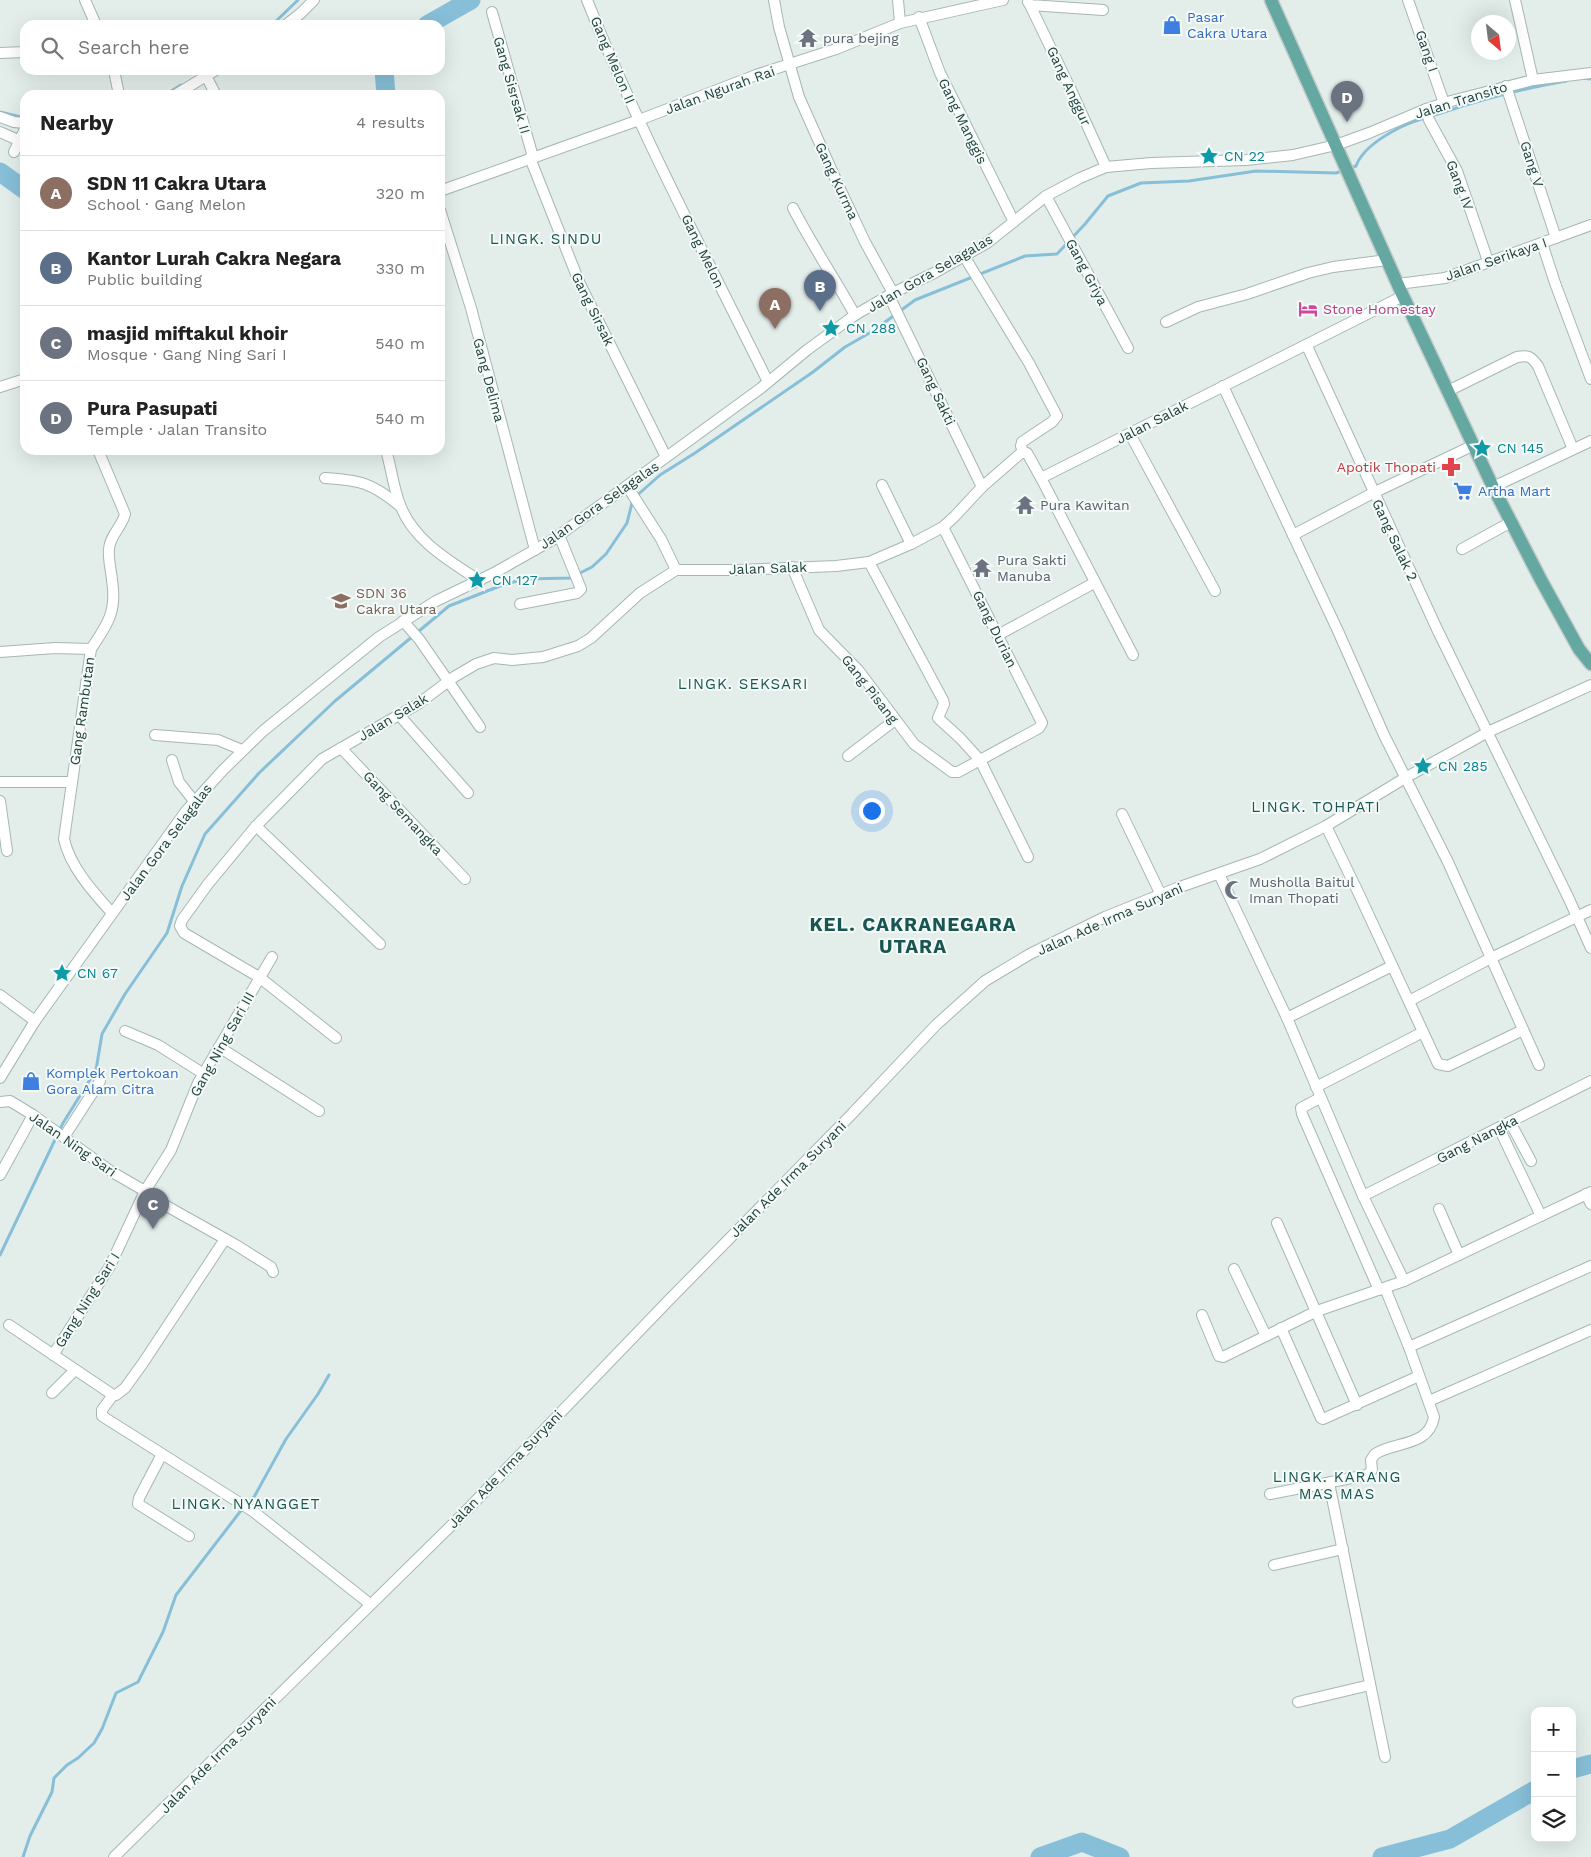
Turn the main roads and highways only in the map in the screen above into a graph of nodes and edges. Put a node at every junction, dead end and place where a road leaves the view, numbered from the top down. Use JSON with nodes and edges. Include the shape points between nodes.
{"nodes":[{"id":1,"x":1274,"y":1,"type":"edge"},
{"id":2,"x":1591,"y":664,"type":"edge"}],
"edges":[{"from":1,"to":2,"type":"main road","via":[[1403,296],[1493,487],[1530,561]]}]}
